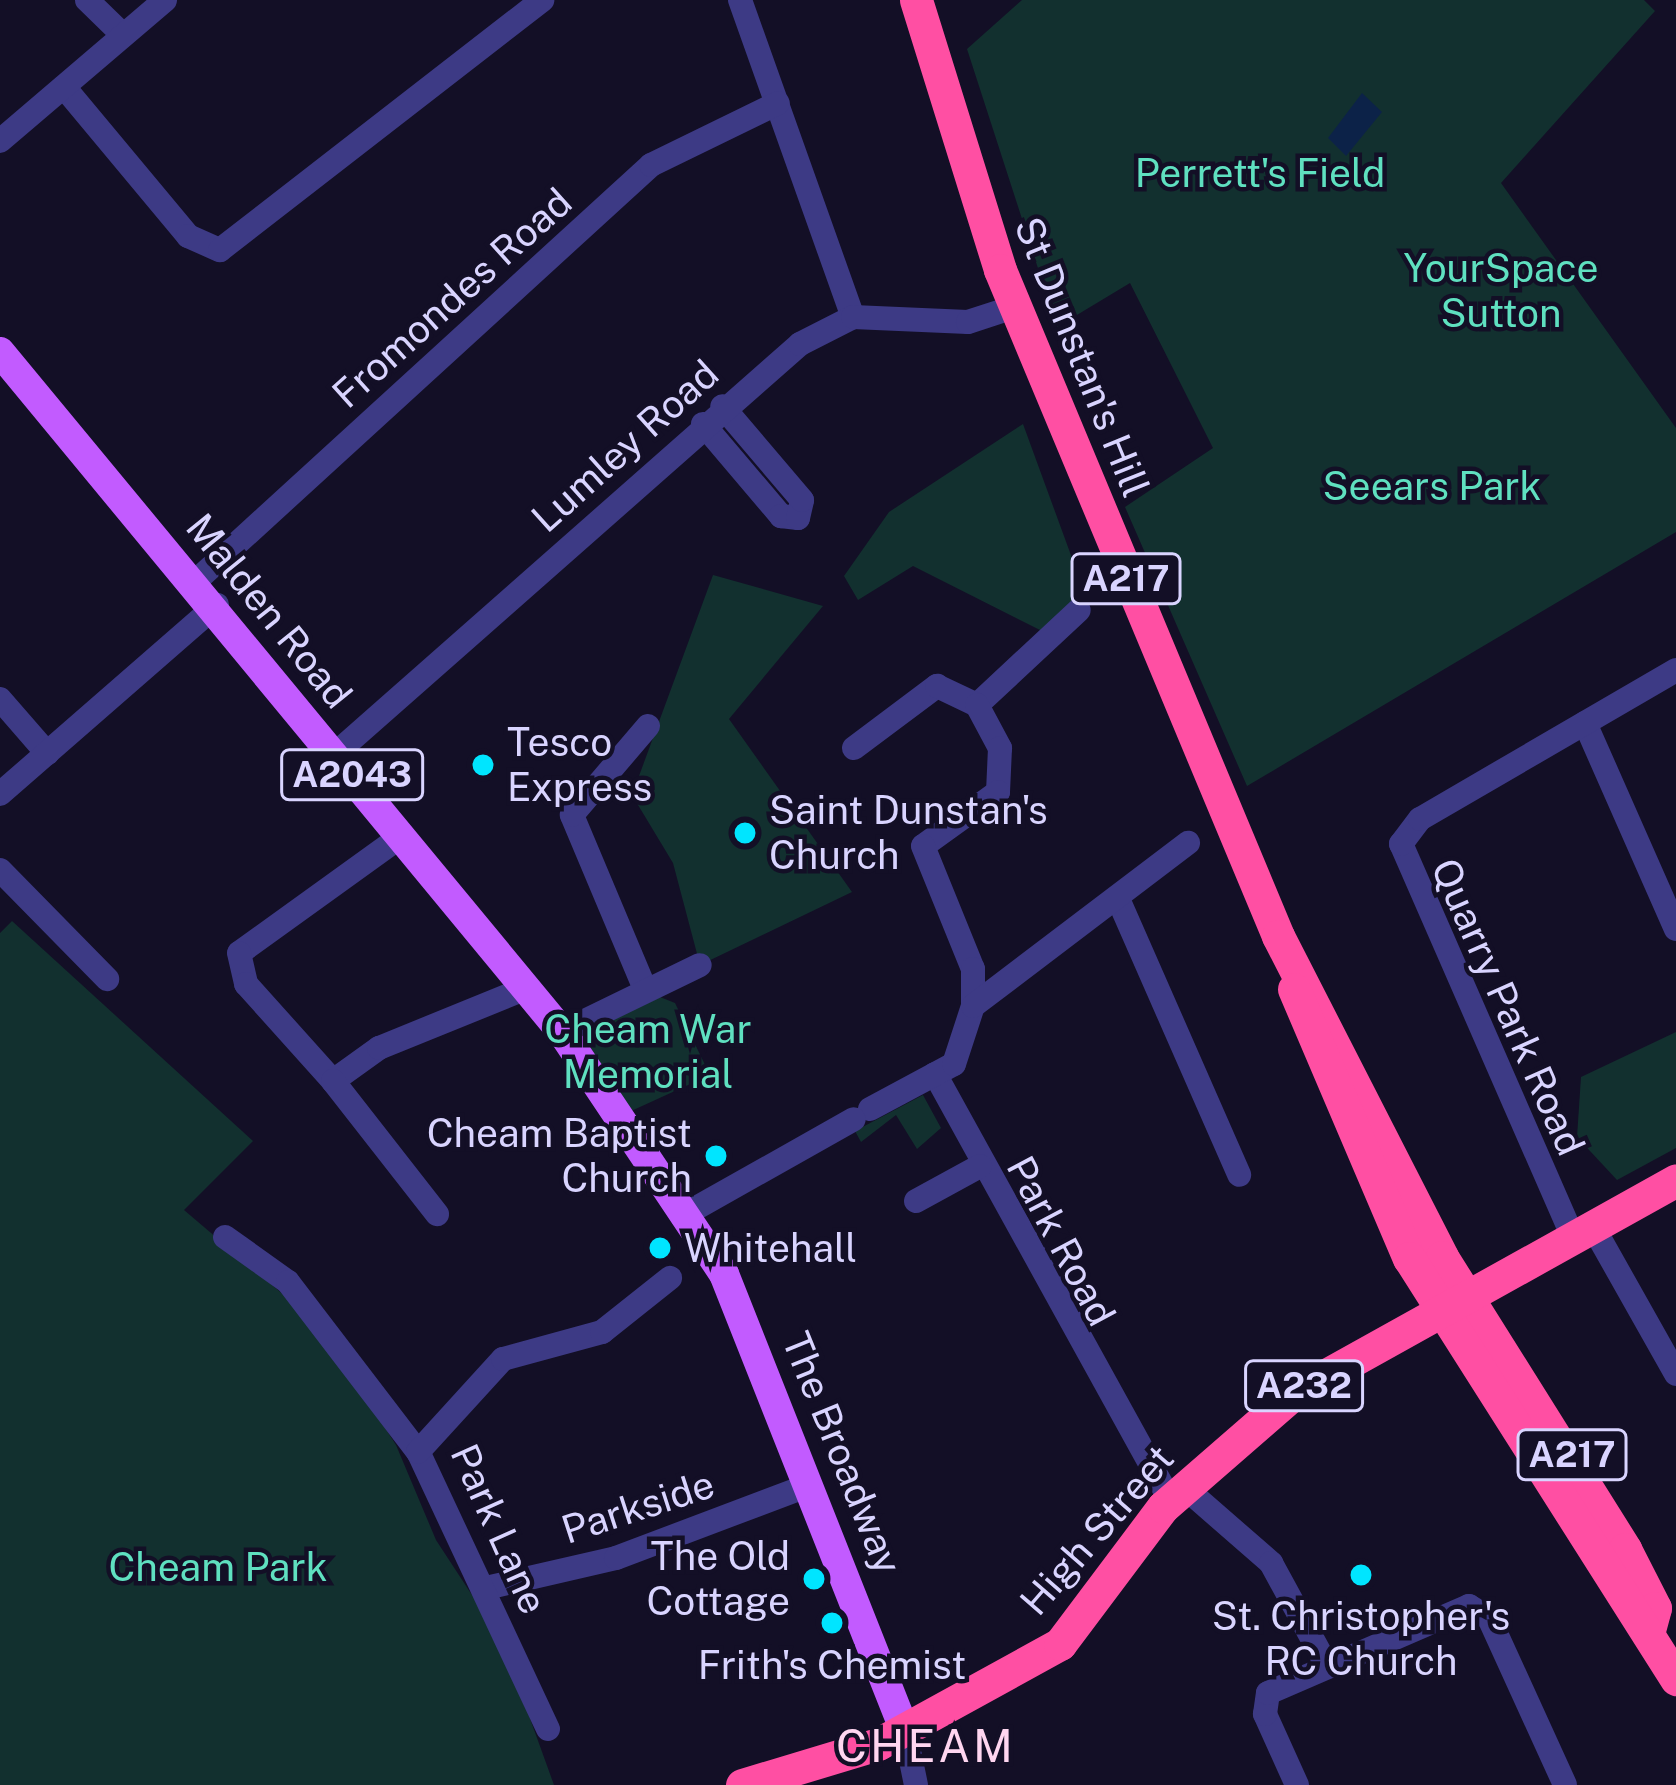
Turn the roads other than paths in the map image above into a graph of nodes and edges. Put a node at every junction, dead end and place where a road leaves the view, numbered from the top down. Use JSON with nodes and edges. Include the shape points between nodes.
{"nodes":[{"id":1,"x":87,"y":0,"type":"edge"},
{"id":2,"x":165,"y":0,"type":"edge"},
{"id":3,"x":542,"y":0,"type":"edge"},
{"id":4,"x":740,"y":0,"type":"edge"},
{"id":5,"x":916,"y":0,"type":"edge"},
{"id":6,"x":123,"y":35,"type":"junction"},
{"id":7,"x":64,"y":87,"type":"junction"},
{"id":8,"x":778,"y":103,"type":"junction"},
{"id":9,"x":0,"y":141,"type":"edge"},
{"id":10,"x":1014,"y":307,"type":"junction"},
{"id":11,"x":853,"y":317,"type":"junction"},
{"id":12,"x":0,"y":352,"type":"edge"},
{"id":13,"x":722,"y":406,"type":"junction"},
{"id":14,"x":703,"y":424,"type":"junction"},
{"id":15,"x":197,"y":580,"type":"junction"},
{"id":16,"x":218,"y":605,"type":"junction"},
{"id":17,"x":1079,"y":610,"type":"dead end"},
{"id":18,"x":1676,"y":670,"type":"edge"},
{"id":19,"x":0,"y":699,"type":"edge"},
{"id":20,"x":977,"y":706,"type":"junction"},
{"id":21,"x":1585,"y":723,"type":"junction"},
{"id":22,"x":648,"y":726,"type":"dead end"},
{"id":23,"x":854,"y":748,"type":"dead end"},
{"id":24,"x":47,"y":753,"type":"junction"},
{"id":25,"x":334,"y":754,"type":"junction"},
{"id":26,"x":0,"y":794,"type":"edge"},
{"id":27,"x":400,"y":836,"type":"junction"},
{"id":28,"x":1188,"y":843,"type":"dead end"},
{"id":29,"x":0,"y":870,"type":"edge"},
{"id":30,"x":1119,"y":901,"type":"junction"},
{"id":31,"x":1676,"y":929,"type":"edge"},
{"id":32,"x":700,"y":965,"type":"dead end"},
{"id":33,"x":107,"y":980,"type":"dead end"},
{"id":34,"x":524,"y":989,"type":"junction"},
{"id":35,"x":645,"y":989,"type":"junction"},
{"id":36,"x":973,"y":1006,"type":"junction"},
{"id":37,"x":562,"y":1032,"type":"junction"},
{"id":38,"x":935,"y":1074,"type":"junction"},
{"id":39,"x":333,"y":1081,"type":"junction"},
{"id":40,"x":980,"y":1166,"type":"junction"},
{"id":41,"x":1239,"y":1175,"type":"dead end"},
{"id":42,"x":1676,"y":1180,"type":"edge"},
{"id":43,"x":916,"y":1202,"type":"dead end"},
{"id":44,"x":436,"y":1214,"type":"dead end"},
{"id":45,"x":682,"y":1216,"type":"junction"},
{"id":46,"x":1589,"y":1235,"type":"junction"},
{"id":47,"x":225,"y":1237,"type":"dead end"},
{"id":48,"x":670,"y":1278,"type":"dead end"},
{"id":49,"x":1453,"y":1302,"type":"junction"},
{"id":50,"x":1676,"y":1374,"type":"edge"},
{"id":51,"x":418,"y":1453,"type":"junction"},
{"id":52,"x":809,"y":1485,"type":"junction"},
{"id":53,"x":1177,"y":1493,"type":"junction"},
{"id":54,"x":486,"y":1588,"type":"junction"},
{"id":55,"x":1326,"y":1664,"type":"junction"},
{"id":56,"x":1676,"y":1679,"type":"edge"},
{"id":57,"x":548,"y":1729,"type":"dead end"},
{"id":58,"x":905,"y":1731,"type":"junction"},
{"id":59,"x":742,"y":1785,"type":"edge"},
{"id":60,"x":916,"y":1785,"type":"edge"},
{"id":61,"x":1297,"y":1785,"type":"edge"},
{"id":62,"x":1565,"y":1785,"type":"edge"}],
"edges":[{"from":1,"to":6,"type":"street"},
{"from":2,"to":6,"type":"street"},
{"from":3,"to":7,"type":"street","via":[[220,250],[188,236]]},
{"from":4,"to":8,"type":"street"},
{"from":5,"to":10,"type":"highway","name":"St Dunstan's Hill","number":"A217"},
{"from":6,"to":7,"type":"street"},
{"from":7,"to":9,"type":"street"},
{"from":8,"to":11,"type":"street"},
{"from":8,"to":15,"type":"street","name":"Fromondes Road","via":[[651,165]]},
{"from":10,"to":11,"type":"street","via":[[968,322]]},
{"from":10,"to":49,"type":"highway","name":"St Dunstan's Hill","number":"A217","via":[[1278,936]]},
{"from":11,"to":13,"type":"street","name":"Lumley Road"},
{"from":12,"to":15,"type":"main road","name":"Malden Road","number":"A2043"},
{"from":13,"to":14,"type":"street","name":"Lumley Road"},
{"from":13,"to":14,"type":"street","via":[[802,500],[798,518],[781,515]]},
{"from":14,"to":25,"type":"street","name":"Lumley Road"},
{"from":15,"to":16,"type":"main road","name":"Malden Road","number":"A2043"},
{"from":16,"to":24,"type":"street"},
{"from":16,"to":25,"type":"main road","name":"Malden Road","number":"A2043"},
{"from":17,"to":20,"type":"street"},
{"from":18,"to":21,"type":"street","name":"Quarry Park Road"},
{"from":19,"to":24,"type":"street"},
{"from":20,"to":23,"type":"street","via":[[951,687],[924,688]]},
{"from":20,"to":36,"type":"street","via":[[1004,781],[923,845],[973,969]]},
{"from":21,"to":31,"type":"street"},
{"from":21,"to":46,"type":"street","name":"Quarry Park Road","via":[[1420,819],[1401,844]]},
{"from":22,"to":35,"type":"street","via":[[626,762],[572,814]]},
{"from":24,"to":26,"type":"street"},
{"from":25,"to":27,"type":"main road","name":"Malden Road","number":"A2043"},
{"from":27,"to":34,"type":"main road","name":"Malden Road","number":"A2043"},
{"from":27,"to":39,"type":"street","via":[[322,899],[290,907],[235,959]]},
{"from":28,"to":30,"type":"street"},
{"from":29,"to":33,"type":"street"},
{"from":30,"to":36,"type":"street"},
{"from":30,"to":41,"type":"street"},
{"from":32,"to":35,"type":"street"},
{"from":34,"to":37,"type":"main road","name":"Malden Road","number":"A2043"},
{"from":34,"to":39,"type":"street","via":[[379,1048]]},
{"from":35,"to":37,"type":"street"},
{"from":36,"to":38,"type":"street","via":[[959,1058]]},
{"from":37,"to":45,"type":"main road","name":"Malden Road","number":"A2043"},
{"from":38,"to":40,"type":"street","name":"Park Road"},
{"from":38,"to":45,"type":"street"},
{"from":39,"to":44,"type":"street"},
{"from":40,"to":43,"type":"street"},
{"from":40,"to":53,"type":"street","name":"Park Road"},
{"from":42,"to":46,"type":"highway","number":"A232"},
{"from":45,"to":52,"type":"main road","name":"The Broadway","number":"A2043","via":[[731,1288]]},
{"from":46,"to":49,"type":"highway","number":"A232"},
{"from":46,"to":50,"type":"street"},
{"from":47,"to":51,"type":"street","via":[[288,1282]]},
{"from":48,"to":51,"type":"street","name":"Park Lane","via":[[602,1332],[503,1358]]},
{"from":49,"to":53,"type":"highway","name":"High Street","number":"A232","via":[[1301,1388]]},
{"from":49,"to":56,"type":"highway","number":"A217","via":[[1589,1482],[1655,1608],[1650,1627]]},
{"from":51,"to":54,"type":"street","name":"Park Lane"},
{"from":52,"to":54,"type":"street","name":"Parkside","via":[[616,1558]]},
{"from":52,"to":58,"type":"main road","name":"The Broadway","number":"A2043"},
{"from":53,"to":55,"type":"street","name":"Park Road","via":[[1271,1562]]},
{"from":53,"to":58,"type":"highway","name":"High Street","number":"A232","via":[[1060,1644]]},
{"from":54,"to":57,"type":"street","name":"Park Lane"},
{"from":55,"to":61,"type":"street","via":[[1277,1685],[1264,1704]]},
{"from":55,"to":62,"type":"street","via":[[1459,1607],[1480,1609]]},
{"from":58,"to":59,"type":"highway","number":"A232"},
{"from":58,"to":60,"type":"street"}]}
